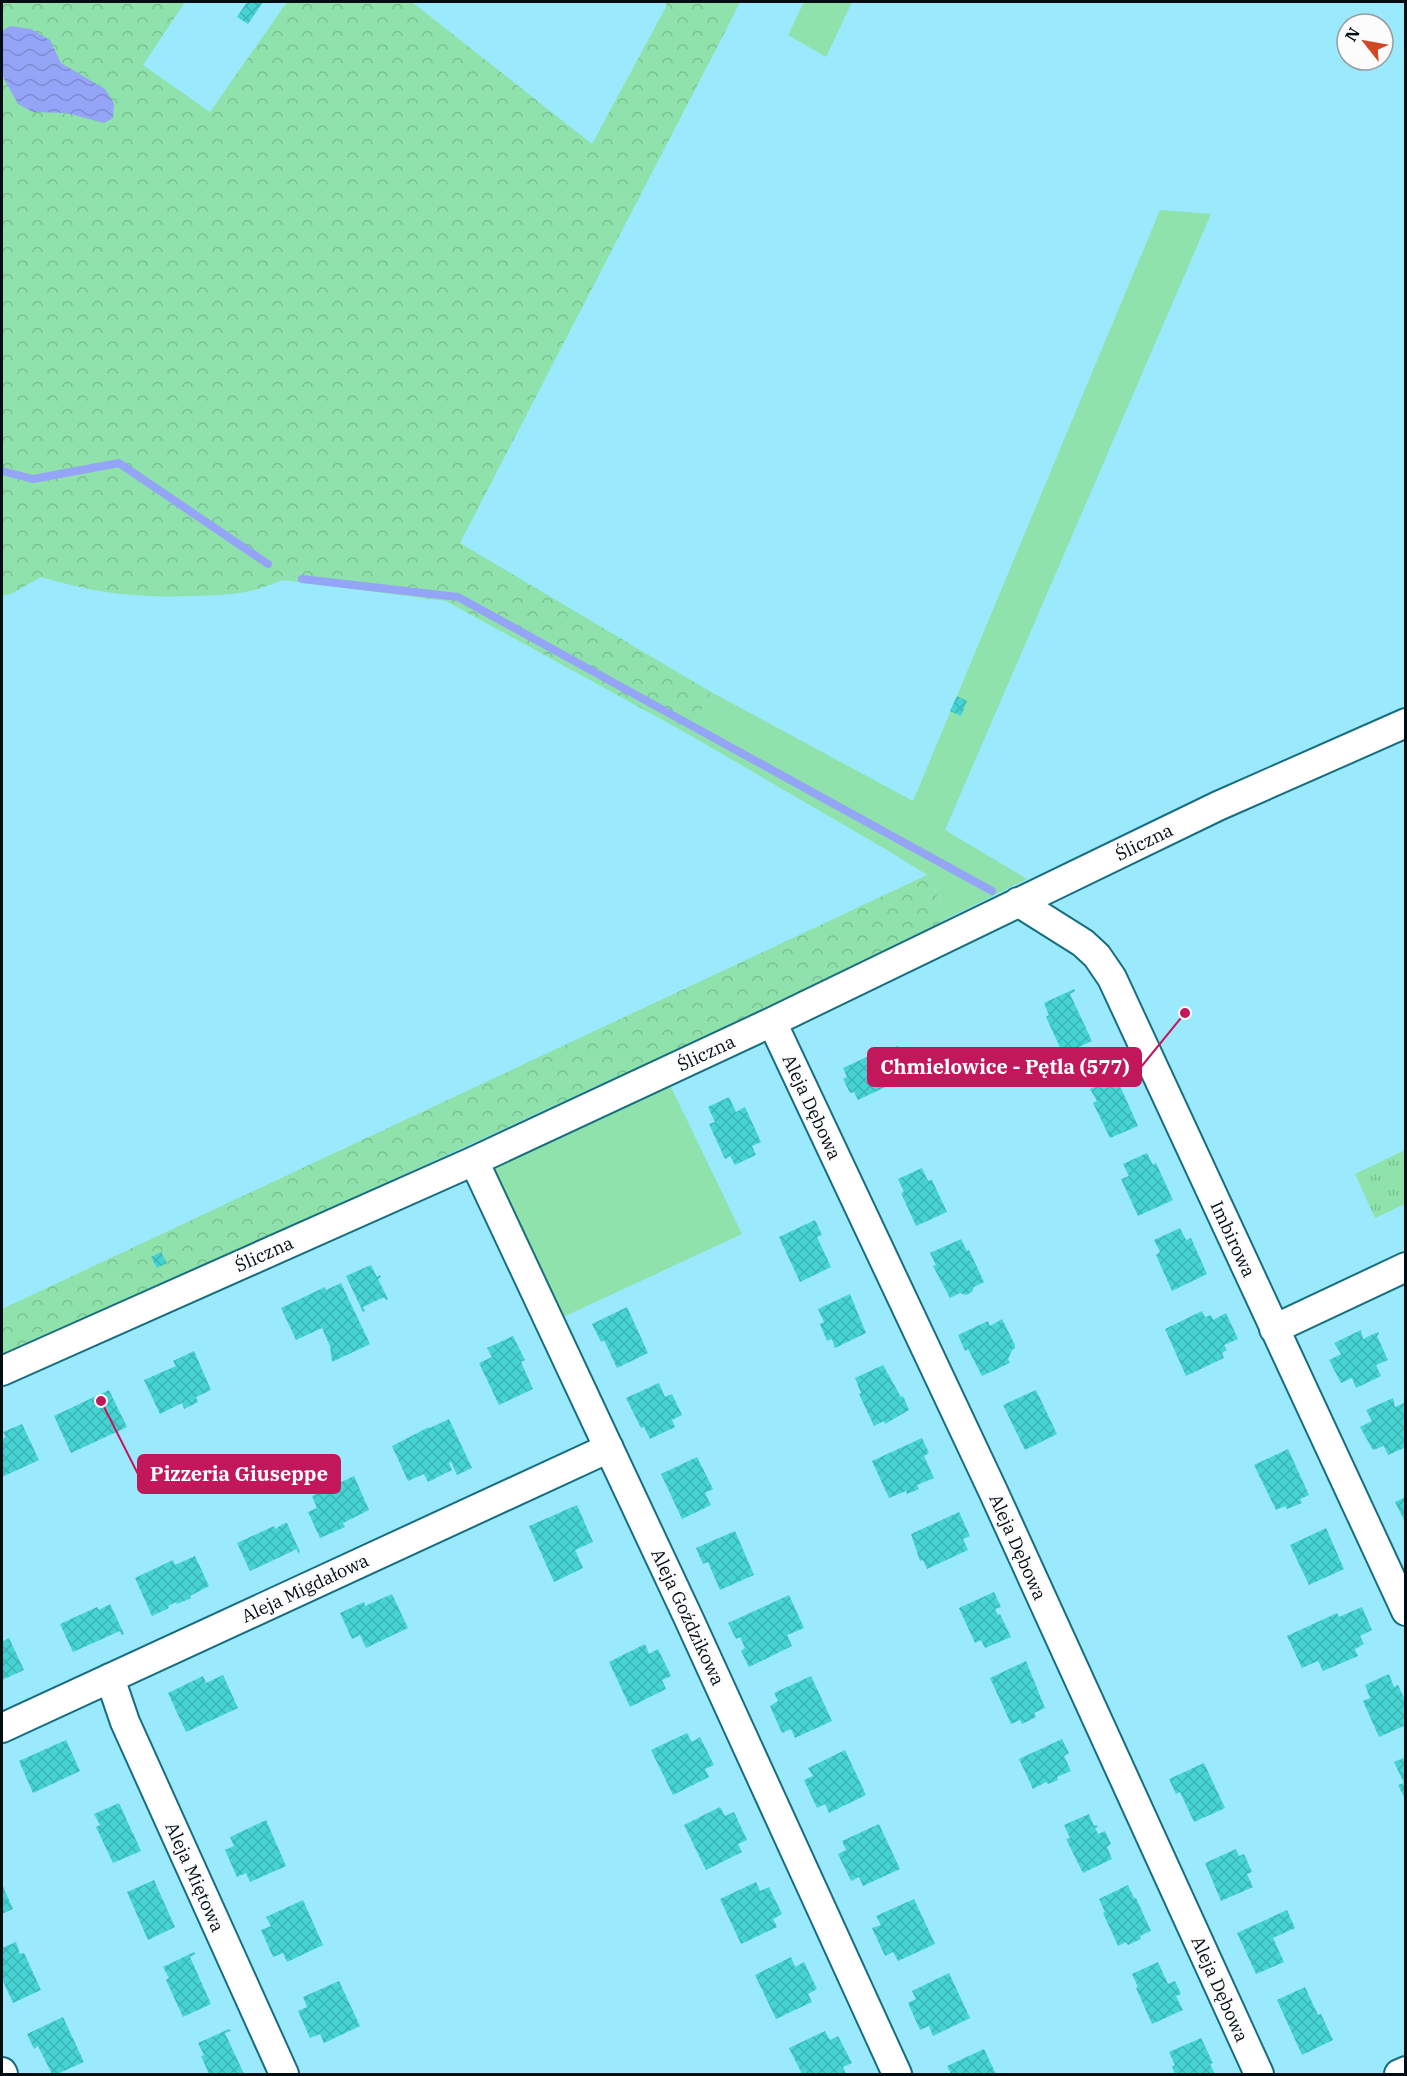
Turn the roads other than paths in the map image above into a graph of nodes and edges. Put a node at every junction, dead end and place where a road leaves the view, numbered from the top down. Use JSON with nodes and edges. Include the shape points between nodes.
{"nodes":[{"id":1,"x":1406,"y":723,"type":"edge"},
{"id":2,"x":1018,"y":902,"type":"junction"},
{"id":3,"x":772,"y":1022,"type":"junction"},
{"id":4,"x":474,"y":1161,"type":"junction"},
{"id":5,"x":1406,"y":1267,"type":"edge"},
{"id":6,"x":1274,"y":1329,"type":"junction"},
{"id":7,"x":2,"y":1371,"type":"edge"},
{"id":8,"x":609,"y":1448,"type":"junction"},
{"id":9,"x":1406,"y":1611,"type":"edge"},
{"id":10,"x":111,"y":1678,"type":"junction"},
{"id":11,"x":2,"y":1728,"type":"edge"},
{"id":12,"x":1406,"y":2071,"type":"edge"},
{"id":13,"x":284,"y":2074,"type":"edge"},
{"id":14,"x":897,"y":2074,"type":"edge"},
{"id":15,"x":1259,"y":2074,"type":"edge"},
{"id":16,"x":1399,"y":2074,"type":"edge"}],
"edges":[{"from":1,"to":2,"type":"street","name":"Śliczna","via":[[1218,806]]},
{"from":2,"to":3,"type":"street","name":"Śliczna"},
{"from":2,"to":6,"type":"street","name":"Imbirowa","via":[[1083,943],[1112,978]]},
{"from":3,"to":4,"type":"street","name":"Śliczna"},
{"from":3,"to":15,"type":"street","name":"Aleja Dębowa","via":[[993,1491]]},
{"from":4,"to":7,"type":"street","name":"Śliczna"},
{"from":4,"to":8,"type":"street","name":"Aleja Goździkowa"},
{"from":5,"to":6,"type":"street"},
{"from":6,"to":9,"type":"street","name":"Imbirowa"},
{"from":8,"to":10,"type":"street","name":"Aleja Migdałowa"},
{"from":8,"to":14,"type":"street","name":"Aleja Goździkowa"},
{"from":10,"to":11,"type":"street","name":"Aleja Migdałowa"},
{"from":10,"to":13,"type":"street","name":"Aleja Miętowa","via":[[124,1722]]},
{"from":12,"to":16,"type":"street"}]}
